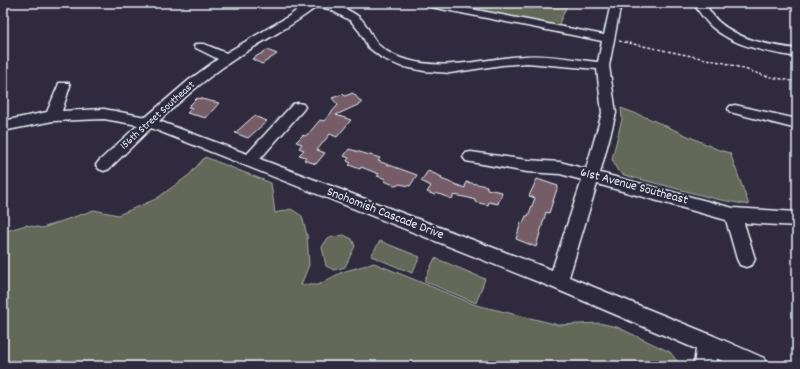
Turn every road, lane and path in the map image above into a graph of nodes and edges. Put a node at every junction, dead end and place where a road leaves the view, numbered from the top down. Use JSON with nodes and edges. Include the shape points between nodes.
{"nodes":[{"id":1,"x":313,"y":3,"type":"edge"},
{"id":2,"x":426,"y":3,"type":"edge"},
{"id":3,"x":616,"y":3,"type":"edge"},
{"id":4,"x":698,"y":3,"type":"edge"},
{"id":5,"x":608,"y":39,"type":"junction"},
{"id":6,"x":200,"y":46,"type":"dead end"},
{"id":7,"x":797,"y":53,"type":"edge"},
{"id":8,"x":227,"y":58,"type":"junction"},
{"id":9,"x":603,"y":66,"type":"junction"},
{"id":10,"x":797,"y":82,"type":"edge"},
{"id":11,"x":64,"y":86,"type":"dead end"},
{"id":12,"x":298,"y":107,"type":"dead end"},
{"id":13,"x":735,"y":109,"type":"dead end"},
{"id":14,"x":53,"y":116,"type":"junction"},
{"id":15,"x":149,"y":122,"type":"junction"},
{"id":16,"x":797,"y":124,"type":"edge"},
{"id":17,"x":3,"y":126,"type":"edge"},
{"id":18,"x":471,"y":157,"type":"dead end"},
{"id":19,"x":250,"y":161,"type":"junction"},
{"id":20,"x":104,"y":165,"type":"dead end"},
{"id":21,"x":592,"y":175,"type":"junction"},
{"id":22,"x":733,"y":215,"type":"junction"},
{"id":23,"x":797,"y":219,"type":"edge"},
{"id":24,"x":746,"y":258,"type":"dead end"},
{"id":25,"x":558,"y":280,"type":"junction"},
{"id":26,"x":707,"y":343,"type":"junction"},
{"id":27,"x":705,"y":366,"type":"edge"},
{"id":28,"x":756,"y":366,"type":"edge"}],
"edges":[{"from":1,"to":8,"type":"street","name":"156th Street Southeast","via":[[298,16]]},
{"from":1,"to":9,"type":"street","via":[[332,7],[355,19],[372,45],[400,62],[450,69],[527,59]]},
{"from":2,"to":5,"type":"street"},
{"from":3,"to":5,"type":"street"},
{"from":4,"to":7,"type":"street","via":[[716,24],[732,35],[749,43]]},
{"from":5,"to":9,"type":"street"},
{"from":5,"to":10,"type":"path"},
{"from":6,"to":8,"type":"street"},
{"from":8,"to":15,"type":"street","name":"156th Street Southeast","via":[[186,88]]},
{"from":9,"to":21,"type":"street","via":[[609,113]]},
{"from":11,"to":14,"type":"street"},
{"from":12,"to":19,"type":"street"},
{"from":13,"to":16,"type":"street"},
{"from":14,"to":15,"type":"street","name":"Snohomish Cascade Drive","via":[[104,114]]},
{"from":14,"to":17,"type":"street","name":"Snohomish Cascade Drive"},
{"from":15,"to":19,"type":"street","name":"Snohomish Cascade Drive"},
{"from":15,"to":20,"type":"street","name":"156th Street Southeast"},
{"from":18,"to":21,"type":"street","name":"61st Avenue Southeast","via":[[527,166],[560,168]]},
{"from":19,"to":25,"type":"street","name":"Snohomish Cascade Drive"},
{"from":21,"to":22,"type":"street","name":"61st Avenue Southeast"},
{"from":21,"to":25,"type":"street"},
{"from":22,"to":23,"type":"street","name":"61st Avenue Southeast"},
{"from":22,"to":24,"type":"street"},
{"from":25,"to":26,"type":"street","name":"Snohomish Cascade Drive"},
{"from":26,"to":27,"type":"street"},
{"from":26,"to":28,"type":"street","name":"Snohomish Cascade Drive"}]}
